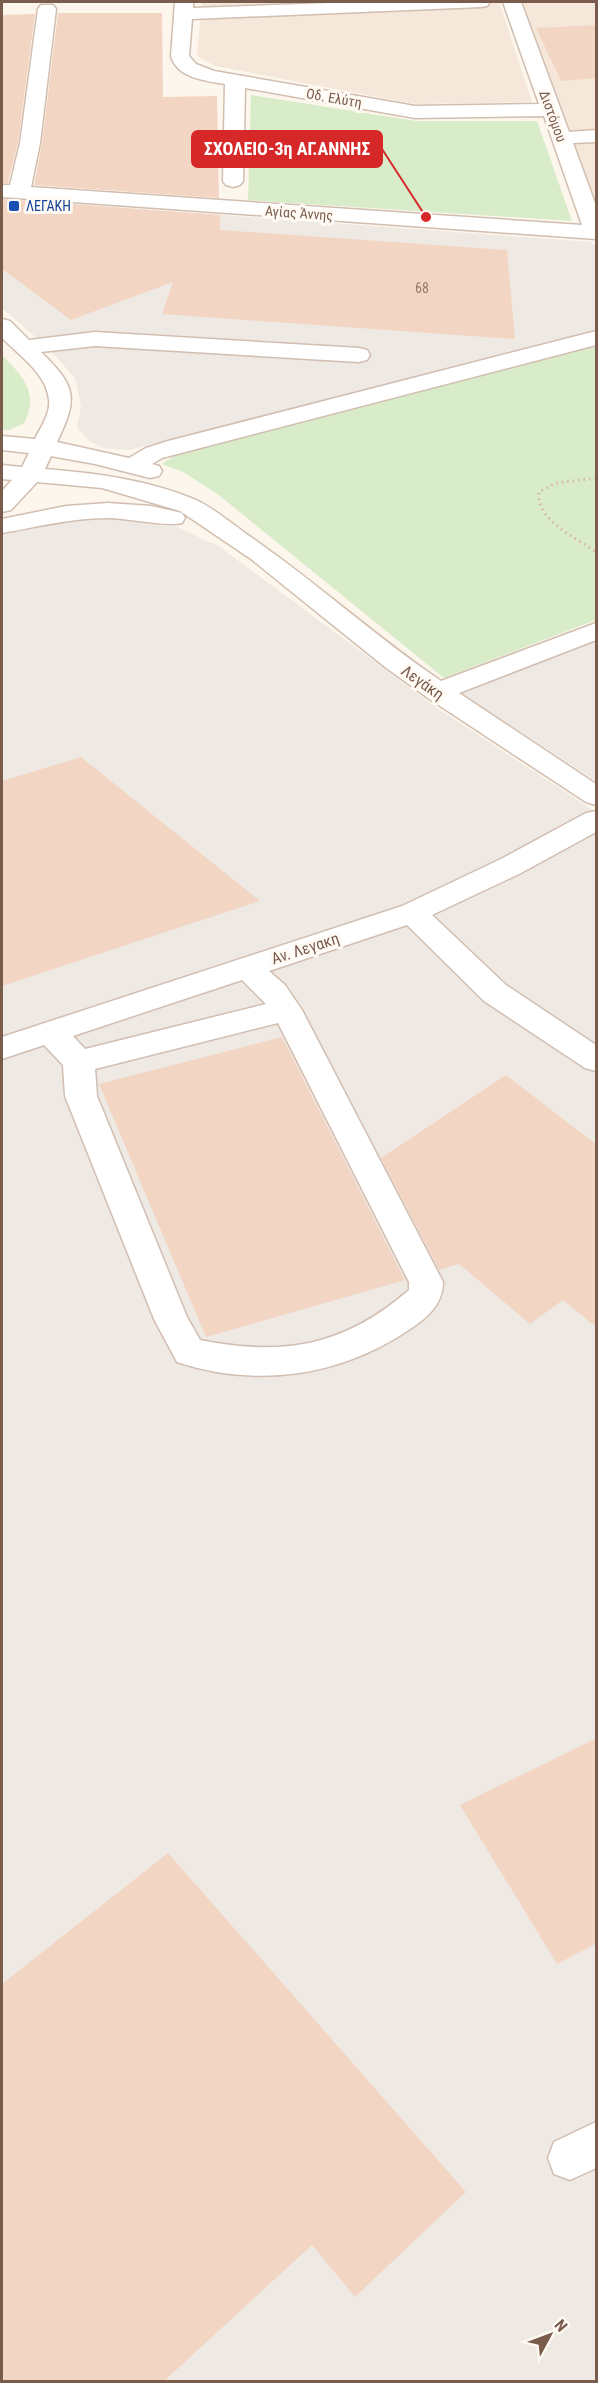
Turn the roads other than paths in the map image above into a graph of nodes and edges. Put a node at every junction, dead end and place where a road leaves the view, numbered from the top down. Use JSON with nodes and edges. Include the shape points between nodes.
{"nodes":[{"id":1,"x":481,"y":2,"type":"edge"},
{"id":2,"x":512,"y":2,"type":"edge"},
{"id":3,"x":183,"y":8,"type":"edge"},
{"id":4,"x":47,"y":9,"type":"dead end"},
{"id":5,"x":235,"y":81,"type":"junction"},
{"id":6,"x":551,"y":110,"type":"junction"},
{"id":7,"x":597,"y":136,"type":"edge"},
{"id":8,"x":561,"y":138,"type":"junction"},
{"id":9,"x":233,"y":181,"type":"dead end"},
{"id":10,"x":10,"y":192,"type":"edge"},
{"id":11,"x":596,"y":232,"type":"edge"},
{"id":12,"x":2,"y":326,"type":"edge"},
{"id":13,"x":597,"y":338,"type":"edge"},
{"id":14,"x":26,"y":347,"type":"junction"},
{"id":15,"x":359,"y":354,"type":"dead end"},
{"id":16,"x":2,"y":443,"type":"edge"},
{"id":17,"x":43,"y":446,"type":"junction"},
{"id":18,"x":132,"y":466,"type":"junction"},
{"id":19,"x":2,"y":467,"type":"edge"},
{"id":20,"x":2,"y":472,"type":"edge"},
{"id":21,"x":31,"y":474,"type":"junction"},
{"id":22,"x":2,"y":506,"type":"edge"},
{"id":23,"x":2,"y":526,"type":"edge"},
{"id":24,"x":260,"y":554,"type":"junction"},
{"id":25,"x":597,"y":631,"type":"edge"},
{"id":26,"x":438,"y":692,"type":"junction"},
{"id":27,"x":597,"y":796,"type":"edge"},
{"id":28,"x":597,"y":820,"type":"edge"},
{"id":29,"x":412,"y":913,"type":"junction"},
{"id":30,"x":247,"y":967,"type":"junction"},
{"id":31,"x":287,"y":1011,"type":"junction"},
{"id":32,"x":50,"y":1032,"type":"junction"},
{"id":33,"x":2,"y":1048,"type":"edge"},
{"id":34,"x":597,"y":1060,"type":"edge"},
{"id":35,"x":79,"y":1062,"type":"junction"}],
"edges":[{"from":1,"to":3,"type":"street"},
{"from":2,"to":6,"type":"street","name":"Διστόμου"},
{"from":3,"to":5,"type":"street","name":"Οδ. Ελύτη","via":[[182,63],[200,73]]},
{"from":4,"to":10,"type":"street","via":[[30,142]]},
{"from":5,"to":6,"type":"street","name":"Οδ. Ελύτη","via":[[415,112]]},
{"from":5,"to":9,"type":"street"},
{"from":6,"to":8,"type":"street","name":"Διστόμου"},
{"from":7,"to":8,"type":"street"},
{"from":8,"to":11,"type":"street","name":"Διστόμου"},
{"from":10,"to":11,"type":"street","name":"Αγίας Άννης"},
{"from":12,"to":14,"type":"street"},
{"from":13,"to":18,"type":"street","via":[[176,446]]},
{"from":14,"to":15,"type":"street","via":[[95,339]]},
{"from":14,"to":17,"type":"street","via":[[53,376],[61,400]]},
{"from":16,"to":17,"type":"street"},
{"from":17,"to":18,"type":"street"},
{"from":17,"to":19,"type":"street"},
{"from":17,"to":21,"type":"street"},
{"from":18,"to":24,"type":"street","via":[[182,484],[204,497],[223,512]]},
{"from":20,"to":21,"type":"street"},
{"from":21,"to":22,"type":"street"},
{"from":21,"to":24,"type":"street","via":[[102,482],[172,500],[189,506]]},
{"from":23,"to":24,"type":"street","via":[[82,509],[147,513],[184,520]]},
{"from":24,"to":26,"type":"street","name":"Λεγάκη"},
{"from":25,"to":26,"type":"street"},
{"from":26,"to":27,"type":"street","name":"Λεγάκη"},
{"from":28,"to":29,"type":"street","name":"Αν. Λεγακη"},
{"from":29,"to":30,"type":"street","name":"Αν. Λεγακη"},
{"from":29,"to":34,"type":"street","via":[[495,993]]},
{"from":30,"to":31,"type":"street"},
{"from":30,"to":32,"type":"street","name":"Αν. Λεγακη"},
{"from":31,"to":35,"type":"street"},
{"from":31,"to":35,"type":"street","via":[[426,1282],[426,1295],[379,1334],[316,1358],[251,1364],[189,1352],[171,1319],[81,1096]]},
{"from":32,"to":33,"type":"street","name":"Αν. Λεγακη"},
{"from":32,"to":35,"type":"street"}]}
